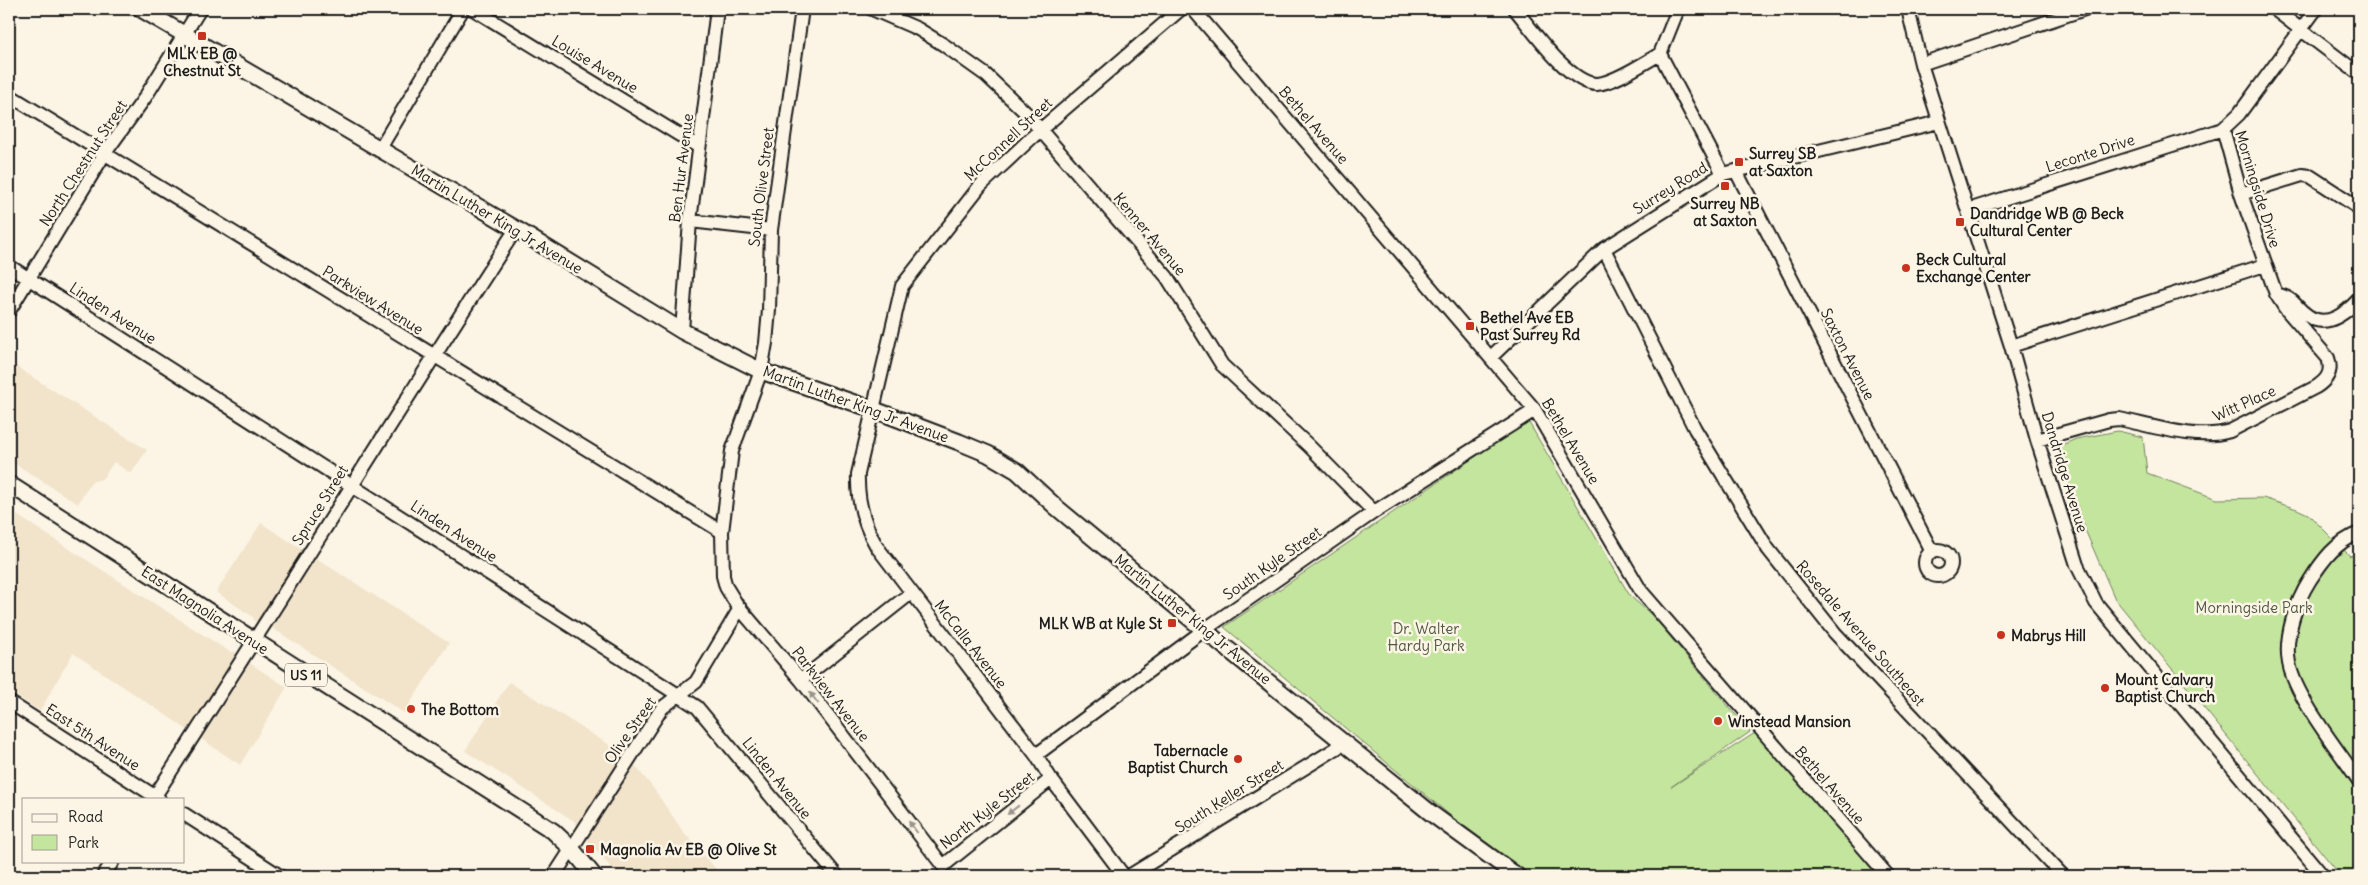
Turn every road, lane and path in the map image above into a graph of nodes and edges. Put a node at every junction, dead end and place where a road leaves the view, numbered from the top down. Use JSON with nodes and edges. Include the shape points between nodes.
{"nodes":[{"id":1,"x":142,"y":9,"type":"edge"},
{"id":2,"x":200,"y":9,"type":"edge"},
{"id":3,"x":463,"y":9,"type":"edge"},
{"id":4,"x":473,"y":9,"type":"edge"},
{"id":5,"x":717,"y":9,"type":"edge"},
{"id":6,"x":802,"y":9,"type":"edge"},
{"id":7,"x":872,"y":9,"type":"edge"},
{"id":8,"x":1181,"y":9,"type":"edge"},
{"id":9,"x":1193,"y":9,"type":"edge"},
{"id":10,"x":1515,"y":9,"type":"edge"},
{"id":11,"x":1678,"y":9,"type":"edge"},
{"id":12,"x":1908,"y":9,"type":"edge"},
{"id":13,"x":2085,"y":9,"type":"edge"},
{"id":14,"x":2274,"y":9,"type":"edge"},
{"id":15,"x":2316,"y":9,"type":"edge"},
{"id":16,"x":487,"y":13,"type":"edge"},
{"id":17,"x":2051,"y":14,"type":"edge"},
{"id":18,"x":2302,"y":31,"type":"junction"},
{"id":19,"x":186,"y":35,"type":"junction"},
{"id":20,"x":1660,"y":54,"type":"junction"},
{"id":21,"x":1921,"y":64,"type":"junction"},
{"id":22,"x":2359,"y":74,"type":"edge"},
{"id":23,"x":9,"y":95,"type":"edge"},
{"id":24,"x":1939,"y":122,"type":"junction"},
{"id":25,"x":2223,"y":128,"type":"junction"},
{"id":26,"x":1040,"y":130,"type":"junction"},
{"id":27,"x":699,"y":147,"type":"junction"},
{"id":28,"x":380,"y":150,"type":"junction"},
{"id":29,"x":105,"y":153,"type":"junction"},
{"id":30,"x":1729,"y":173,"type":"junction"},
{"id":31,"x":2242,"y":194,"type":"junction"},
{"id":32,"x":2359,"y":208,"type":"edge"},
{"id":33,"x":1968,"y":210,"type":"junction"},
{"id":34,"x":690,"y":220,"type":"junction"},
{"id":35,"x":516,"y":229,"type":"junction"},
{"id":36,"x":771,"y":230,"type":"junction"},
{"id":37,"x":1604,"y":249,"type":"junction"},
{"id":38,"x":2265,"y":265,"type":"junction"},
{"id":39,"x":9,"y":266,"type":"edge"},
{"id":40,"x":29,"y":279,"type":"junction"},
{"id":41,"x":2276,"y":294,"type":"junction"},
{"id":42,"x":2359,"y":299,"type":"edge"},
{"id":43,"x":9,"y":311,"type":"edge"},
{"id":44,"x":682,"y":331,"type":"junction"},
{"id":45,"x":2011,"y":346,"type":"junction"},
{"id":46,"x":434,"y":356,"type":"junction"},
{"id":47,"x":1491,"y":357,"type":"junction"},
{"id":48,"x":761,"y":370,"type":"junction"},
{"id":49,"x":872,"y":409,"type":"junction"},
{"id":50,"x":1535,"y":410,"type":"junction"},
{"id":51,"x":2037,"y":440,"type":"junction"},
{"id":52,"x":9,"y":484,"type":"edge"},
{"id":53,"x":351,"y":484,"type":"junction"},
{"id":54,"x":1374,"y":512,"type":"junction"},
{"id":55,"x":722,"y":532,"type":"junction"},
{"id":56,"x":2359,"y":533,"type":"edge"},
{"id":57,"x":1932,"y":552,"type":"dead end"},
{"id":58,"x":911,"y":593,"type":"junction"},
{"id":59,"x":740,"y":608,"type":"junction"},
{"id":60,"x":1204,"y":630,"type":"junction"},
{"id":61,"x":254,"y":641,"type":"junction"},
{"id":62,"x":801,"y":680,"type":"junction"},
{"id":63,"x":678,"y":694,"type":"junction"},
{"id":64,"x":9,"y":702,"type":"edge"},
{"id":65,"x":1345,"y":743,"type":"junction"},
{"id":66,"x":1036,"y":755,"type":"junction"},
{"id":67,"x":1051,"y":779,"type":"junction"},
{"id":68,"x":2359,"y":781,"type":"edge"},
{"id":69,"x":156,"y":798,"type":"edge"},
{"id":70,"x":185,"y":815,"type":"edge"},
{"id":71,"x":571,"y":848,"type":"junction"},
{"id":72,"x":112,"y":862,"type":"edge"},
{"id":73,"x":943,"y":866,"type":"joint"},
{"id":74,"x":103,"y":876,"type":"edge"},
{"id":75,"x":280,"y":876,"type":"edge"},
{"id":76,"x":554,"y":876,"type":"edge"},
{"id":77,"x":594,"y":876,"type":"edge"},
{"id":78,"x":837,"y":876,"type":"edge"},
{"id":79,"x":1124,"y":876,"type":"edge"},
{"id":80,"x":1129,"y":876,"type":"edge"},
{"id":81,"x":1517,"y":876,"type":"edge"},
{"id":82,"x":1888,"y":876,"type":"edge"},
{"id":83,"x":2064,"y":876,"type":"edge"},
{"id":84,"x":2322,"y":876,"type":"edge"}],
"edges":[{"from":1,"to":19,"type":"main road","name":"Martin Luther King Jr Avenue"},
{"from":2,"to":19,"type":"street","name":"North Chestnut Street"},
{"from":3,"to":28,"type":"street"},
{"from":4,"to":16,"type":"street","name":"Louise Avenue"},
{"from":5,"to":27,"type":"street","name":"Ben Hur Avenue"},
{"from":6,"to":36,"type":"street","name":"South Olive Street"},
{"from":7,"to":26,"type":"street","name":"Kenner Avenue","via":[[918,29],[965,59],[1006,93]]},
{"from":8,"to":26,"type":"street","name":"McConnell Street"},
{"from":9,"to":47,"type":"street","name":"Bethel Avenue"},
{"from":10,"to":20,"type":"street","via":[[1570,72],[1596,84]]},
{"from":11,"to":20,"type":"street"},
{"from":12,"to":21,"type":"street","name":"Dandridge Avenue"},
{"from":13,"to":17,"type":"street"},
{"from":14,"to":18,"type":"street"},
{"from":15,"to":18,"type":"street","name":"Morningside Drive"},
{"from":16,"to":27,"type":"street","name":"Louise Avenue"},
{"from":17,"to":21,"type":"street"},
{"from":18,"to":22,"type":"street"},
{"from":18,"to":25,"type":"street","name":"Morningside Drive","via":[[2239,114]]},
{"from":19,"to":28,"type":"main road","name":"Martin Luther King Jr Avenue"},
{"from":19,"to":29,"type":"street","name":"North Chestnut Street"},
{"from":20,"to":30,"type":"street","name":"Saxton Avenue"},
{"from":21,"to":24,"type":"street","name":"Dandridge Avenue"},
{"from":23,"to":29,"type":"street","name":"Parkview Avenue"},
{"from":24,"to":30,"type":"street","name":"Surrey Road"},
{"from":24,"to":33,"type":"street","name":"Dandridge Avenue"},
{"from":25,"to":31,"type":"street","name":"Morningside Drive"},
{"from":25,"to":33,"type":"street","name":"Leconte Drive"},
{"from":26,"to":49,"type":"street","name":"McConnell Street","via":[[980,186],[902,286]]},
{"from":26,"to":54,"type":"street","name":"Kenner Avenue","via":[[1167,277],[1222,365]]},
{"from":27,"to":34,"type":"street","name":"Ben Hur Avenue"},
{"from":28,"to":35,"type":"main road","name":"Martin Luther King Jr Avenue"},
{"from":29,"to":40,"type":"street","name":"North Chestnut Street"},
{"from":29,"to":46,"type":"street","name":"Parkview Avenue"},
{"from":30,"to":37,"type":"street","name":"Surrey Road"},
{"from":30,"to":57,"type":"street","name":"Saxton Avenue"},
{"from":31,"to":32,"type":"street","via":[[2302,175],[2310,176]]},
{"from":31,"to":38,"type":"street","name":"Morningside Drive"},
{"from":33,"to":45,"type":"street","name":"Dandridge Avenue"},
{"from":34,"to":36,"type":"street"},
{"from":34,"to":44,"type":"street","name":"Ben Hur Avenue"},
{"from":35,"to":44,"type":"main road","name":"Martin Luther King Jr Avenue"},
{"from":35,"to":46,"type":"street","name":"Spruce Street"},
{"from":36,"to":48,"type":"street","name":"South Olive Street","via":[[769,310]]},
{"from":37,"to":47,"type":"street","name":"Surrey Road"},
{"from":37,"to":83,"type":"street","name":"Rosedale Avenue Southeast","via":[[1696,429],[1768,549],[1836,633]]},
{"from":38,"to":41,"type":"street","name":"Witt Place"},
{"from":38,"to":45,"type":"street","name":"Morningside Drive"},
{"from":39,"to":40,"type":"street","name":"Linden Avenue"},
{"from":40,"to":43,"type":"street","name":"North Chestnut Street"},
{"from":40,"to":53,"type":"street","name":"Linden Avenue"},
{"from":41,"to":42,"type":"street","via":[[2290,298],[2309,317],[2319,321],[2340,316]]},
{"from":41,"to":51,"type":"street","name":"Witt Place","via":[[2284,308],[2328,358],[2330,372],[2316,387],[2217,435],[2119,419]]},
{"from":44,"to":48,"type":"main road","name":"Martin Luther King Jr Avenue"},
{"from":45,"to":51,"type":"street","name":"Dandridge Avenue"},
{"from":46,"to":53,"type":"street","name":"Spruce Street"},
{"from":46,"to":55,"type":"street","name":"Parkview Avenue"},
{"from":47,"to":50,"type":"street","name":"Bethel Avenue"},
{"from":48,"to":49,"type":"main road","name":"Martin Luther King Jr Avenue"},
{"from":48,"to":55,"type":"street","name":"Parkview Avenue","via":[[732,451]]},
{"from":49,"to":58,"type":"street","name":"McCalla Avenue","via":[[860,459],[858,492],[872,539]]},
{"from":49,"to":60,"type":"main road","name":"Martin Luther King Jr Avenue","via":[[988,454],[1017,471]]},
{"from":50,"to":54,"type":"street","name":"South Kyle Street"},
{"from":50,"to":82,"type":"street","name":"Bethel Avenue","via":[[1641,591]]},
{"from":51,"to":84,"type":"street","name":"Dandridge Avenue","via":[[2076,565],[2096,603]]},
{"from":52,"to":61,"type":"main road","name":"East Magnolia Avenue","number":"US 11"},
{"from":53,"to":61,"type":"street","name":"Spruce Street"},
{"from":53,"to":63,"type":"street","name":"Linden Avenue"},
{"from":54,"to":60,"type":"street","name":"South Kyle Street"},
{"from":55,"to":59,"type":"street","name":"Parkview Avenue","via":[[723,576]]},
{"from":56,"to":68,"type":"street","via":[[2325,557],[2306,587],[2288,638],[2294,681]]},
{"from":58,"to":62,"type":"street"},
{"from":58,"to":66,"type":"street","name":"McCalla Avenue"},
{"from":59,"to":62,"type":"street","name":"Parkview Avenue"},
{"from":59,"to":63,"type":"street","name":"Olive Street","via":[[696,682]]},
{"from":60,"to":65,"type":"main road","name":"Martin Luther King Jr Avenue"},
{"from":60,"to":66,"type":"street","name":"South Kyle Street"},
{"from":61,"to":69,"type":"street","name":"Spruce Street"},
{"from":61,"to":71,"type":"main road","name":"East Magnolia Avenue","number":"US 11","via":[[553,831]]},
{"from":73,"to":62,"type":"street","name":"Parkview Avenue","one_way":true},
{"from":63,"to":71,"type":"street","name":"Olive Street","via":[[662,708]]},
{"from":63,"to":78,"type":"street","name":"Linden Avenue","via":[[709,719]]},
{"from":64,"to":69,"type":"street","name":"East 5th Avenue"},
{"from":65,"to":80,"type":"street","name":"South Keller Street"},
{"from":65,"to":81,"type":"main road","name":"Martin Luther King Jr Avenue","via":[[1432,814]]},
{"from":66,"to":67,"type":"street","name":"McCalla Avenue"},
{"from":67,"to":73,"type":"street","name":"North Kyle Street","one_way":true},
{"from":67,"to":79,"type":"street","name":"McCalla Avenue"},
{"from":70,"to":75,"type":"street"},
{"from":71,"to":76,"type":"street","name":"Olive Street"},
{"from":71,"to":77,"type":"main road","name":"East Magnolia Avenue","number":"US 11"},
{"from":72,"to":74,"type":"street"}]}
